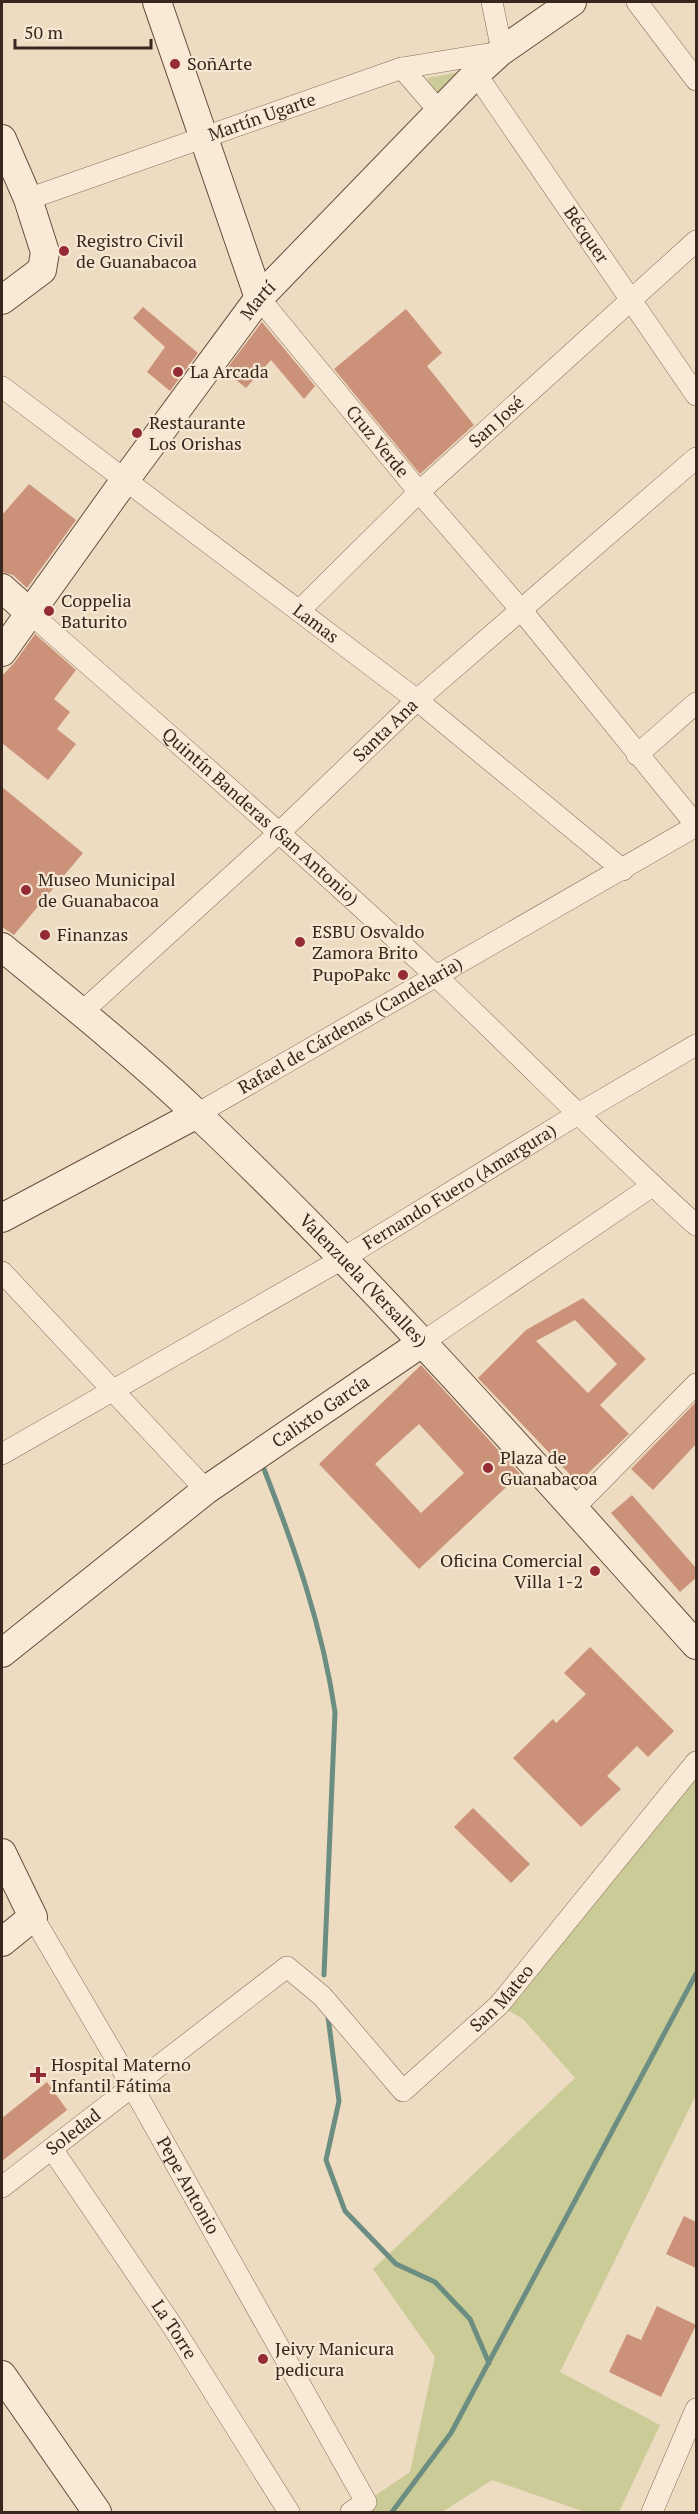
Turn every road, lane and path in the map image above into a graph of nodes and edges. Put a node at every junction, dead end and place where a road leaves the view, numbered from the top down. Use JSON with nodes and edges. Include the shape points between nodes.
{"nodes":[{"id":1,"x":156,"y":2,"type":"edge"},
{"id":2,"x":492,"y":2,"type":"edge"},
{"id":3,"x":572,"y":2,"type":"edge"},
{"id":4,"x":636,"y":2,"type":"edge"},
{"id":5,"x":501,"y":51,"type":"junction"},
{"id":6,"x":402,"y":68,"type":"junction"},
{"id":7,"x":476,"y":74,"type":"junction"},
{"id":8,"x":696,"y":80,"type":"edge"},
{"id":9,"x":439,"y":111,"type":"junction"},
{"id":10,"x":202,"y":138,"type":"junction"},
{"id":11,"x":2,"y":140,"type":"edge"},
{"id":12,"x":28,"y":198,"type":"junction"},
{"id":13,"x":696,"y":241,"type":"edge"},
{"id":14,"x":259,"y":298,"type":"junction"},
{"id":15,"x":630,"y":299,"type":"junction"},
{"id":16,"x":2,"y":300,"type":"edge"},
{"id":17,"x":2,"y":387,"type":"edge"},
{"id":18,"x":696,"y":395,"type":"edge"},
{"id":19,"x":696,"y":458,"type":"edge"},
{"id":20,"x":125,"y":480,"type":"junction"},
{"id":21,"x":419,"y":492,"type":"junction"},
{"id":22,"x":2,"y":588,"type":"edge"},
{"id":23,"x":300,"y":610,"type":"junction"},
{"id":24,"x":522,"y":611,"type":"junction"},
{"id":25,"x":31,"y":614,"type":"junction"},
{"id":26,"x":2,"y":652,"type":"edge"},
{"id":27,"x":417,"y":700,"type":"junction"},
{"id":28,"x":696,"y":703,"type":"edge"},
{"id":29,"x":637,"y":755,"type":"junction"},
{"id":30,"x":696,"y":826,"type":"edge"},
{"id":31,"x":280,"y":832,"type":"junction"},
{"id":32,"x":622,"y":870,"type":"junction"},
{"id":33,"x":2,"y":947,"type":"edge"},
{"id":34,"x":437,"y":978,"type":"junction"},
{"id":35,"x":82,"y":1012,"type":"junction"},
{"id":36,"x":696,"y":1045,"type":"edge"},
{"id":37,"x":197,"y":1114,"type":"junction"},
{"id":38,"x":578,"y":1114,"type":"junction"},
{"id":39,"x":652,"y":1186,"type":"junction"},
{"id":40,"x":2,"y":1218,"type":"edge"},
{"id":41,"x":696,"y":1224,"type":"edge"},
{"id":42,"x":342,"y":1259,"type":"junction"},
{"id":43,"x":2,"y":1272,"type":"edge"},
{"id":44,"x":423,"y":1342,"type":"junction"},
{"id":45,"x":696,"y":1384,"type":"edge"},
{"id":46,"x":114,"y":1391,"type":"junction"},
{"id":47,"x":2,"y":1454,"type":"edge"},
{"id":48,"x":206,"y":1490,"type":"junction"},
{"id":49,"x":573,"y":1509,"type":"junction"},
{"id":50,"x":696,"y":1645,"type":"edge"},
{"id":51,"x":2,"y":1653,"type":"edge"},
{"id":52,"x":696,"y":1761,"type":"edge"},
{"id":53,"x":2,"y":1853,"type":"edge"},
{"id":54,"x":33,"y":1917,"type":"junction"},
{"id":55,"x":2,"y":1942,"type":"edge"},
{"id":56,"x":287,"y":1967,"type":"joint"},
{"id":57,"x":132,"y":2086,"type":"junction"},
{"id":58,"x":52,"y":2149,"type":"junction"},
{"id":59,"x":2,"y":2187,"type":"edge"},
{"id":60,"x":2,"y":2375,"type":"edge"},
{"id":61,"x":696,"y":2409,"type":"edge"},
{"id":62,"x":97,"y":2512,"type":"edge"},
{"id":63,"x":289,"y":2512,"type":"edge"},
{"id":64,"x":351,"y":2512,"type":"edge"},
{"id":65,"x":652,"y":2512,"type":"edge"}],
"edges":[{"from":1,"to":10,"type":"street","name":"Cruz Verde"},
{"from":2,"to":5,"type":"street"},
{"from":3,"to":5,"type":"street","name":"Martí"},
{"from":4,"to":8,"type":"street"},
{"from":5,"to":6,"type":"street","name":"Martín Ugarte"},
{"from":5,"to":7,"type":"street","name":"Martí"},
{"from":6,"to":9,"type":"street"},
{"from":6,"to":10,"type":"street","name":"Martín Ugarte"},
{"from":7,"to":9,"type":"street","name":"Martí"},
{"from":7,"to":15,"type":"street","name":"Bécquer"},
{"from":9,"to":14,"type":"street","name":"Martí"},
{"from":10,"to":12,"type":"street","name":"Martín Ugarte"},
{"from":10,"to":14,"type":"street","name":"Cruz Verde"},
{"from":11,"to":12,"type":"street"},
{"from":12,"to":16,"type":"street","via":[[45,252],[42,270]]},
{"from":13,"to":15,"type":"street","name":"San José"},
{"from":14,"to":20,"type":"street","name":"Martí"},
{"from":14,"to":21,"type":"street","name":"Cruz Verde"},
{"from":15,"to":18,"type":"street","name":"Bécquer"},
{"from":15,"to":21,"type":"street","name":"San José"},
{"from":17,"to":20,"type":"street","name":"Lamas"},
{"from":19,"to":24,"type":"street","name":"Santa Ana"},
{"from":20,"to":23,"type":"street","name":"Lamas"},
{"from":20,"to":25,"type":"street","name":"Martí"},
{"from":21,"to":23,"type":"street","name":"San José"},
{"from":21,"to":24,"type":"street","name":"Cruz Verde"},
{"from":22,"to":25,"type":"street","name":"Quintín Banderas (San Antonio)"},
{"from":23,"to":27,"type":"street","name":"Lamas"},
{"from":24,"to":27,"type":"street","name":"Santa Ana"},
{"from":24,"to":29,"type":"street","name":"Cruz Verde"},
{"from":25,"to":26,"type":"street","name":"Martí"},
{"from":25,"to":31,"type":"street","name":"Quintín Banderas (San Antonio)"},
{"from":27,"to":31,"type":"street","name":"Santa Ana"},
{"from":27,"to":32,"type":"street","name":"Lamas"},
{"from":28,"to":29,"type":"street"},
{"from":29,"to":30,"type":"street","name":"Cruz Verde"},
{"from":30,"to":32,"type":"street","name":"Rafael de Cárdenas (Candelaria)"},
{"from":31,"to":34,"type":"street","name":"Quintín Banderas (San Antonio)"},
{"from":31,"to":35,"type":"street","name":"Santa Ana"},
{"from":32,"to":34,"type":"street","name":"Rafael de Cárdenas (Candelaria)"},
{"from":33,"to":35,"type":"street","name":"Valenzuela (Versalles)"},
{"from":34,"to":37,"type":"street","name":"Rafael de Cárdenas (Candelaria)"},
{"from":34,"to":38,"type":"street","name":"Quintín Banderas (San Antonio)"},
{"from":35,"to":37,"type":"street","name":"Valenzuela (Versalles)"},
{"from":36,"to":38,"type":"street","name":"Fernando Fuero (Amargura)"},
{"from":37,"to":40,"type":"street","name":"Rafael de Cárdenas (Candelaria)"},
{"from":37,"to":42,"type":"street","name":"Valenzuela (Versalles)"},
{"from":38,"to":39,"type":"street","name":"Quintín Banderas (San Antonio)"},
{"from":38,"to":42,"type":"street","name":"Fernando Fuero (Amargura)"},
{"from":39,"to":41,"type":"street","name":"Quintín Banderas (San Antonio)"},
{"from":39,"to":44,"type":"street","name":"Calixto García"},
{"from":42,"to":44,"type":"street","name":"Valenzuela (Versalles)"},
{"from":42,"to":46,"type":"street","name":"Fernando Fuero (Amargura)"},
{"from":43,"to":46,"type":"street"},
{"from":44,"to":48,"type":"street","name":"Calixto García"},
{"from":44,"to":49,"type":"street","name":"Valenzuela (Versalles)"},
{"from":45,"to":49,"type":"street"},
{"from":46,"to":47,"type":"street","name":"Fernando Fuero (Amargura)"},
{"from":46,"to":48,"type":"street"},
{"from":48,"to":51,"type":"street","name":"Calixto García"},
{"from":49,"to":50,"type":"street","name":"Valenzuela (Versalles)"},
{"from":52,"to":56,"type":"street","name":"San Mateo","via":[[500,2006],[403,2091],[322,1996]]},
{"from":53,"to":54,"type":"street","name":"Pepe Antonio"},
{"from":54,"to":55,"type":"street"},
{"from":54,"to":57,"type":"street","name":"Pepe Antonio"},
{"from":56,"to":57,"type":"street","name":"Soledad"},
{"from":57,"to":58,"type":"street","name":"Soledad"},
{"from":57,"to":64,"type":"street","name":"Pepe Antonio","via":[[366,2502]]},
{"from":58,"to":59,"type":"street","name":"Soledad"},
{"from":58,"to":63,"type":"street","name":"La Torre","via":[[173,2327]]},
{"from":60,"to":62,"type":"street"},
{"from":61,"to":65,"type":"street"}]}
